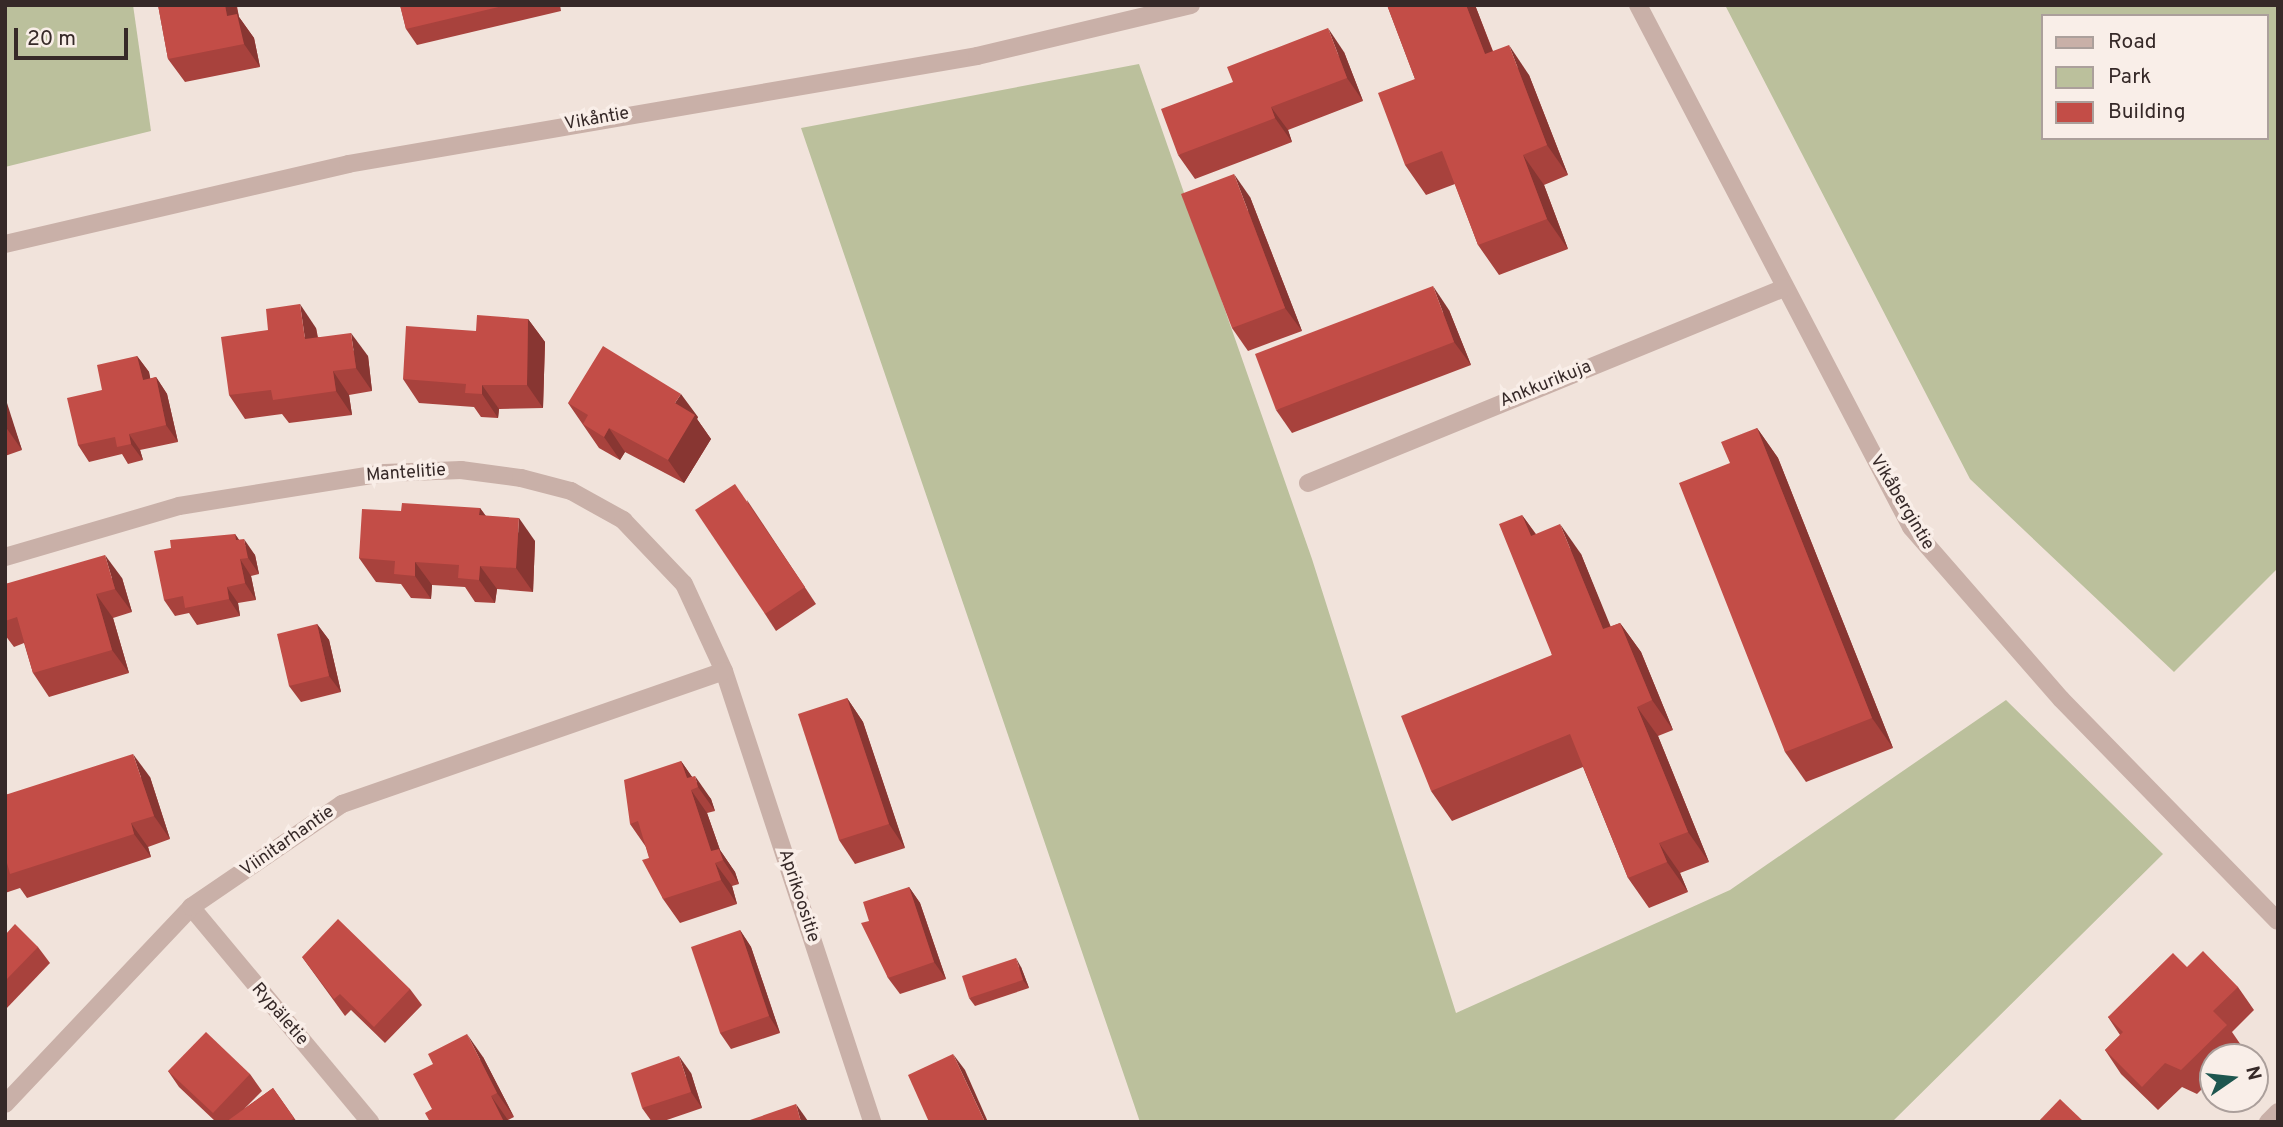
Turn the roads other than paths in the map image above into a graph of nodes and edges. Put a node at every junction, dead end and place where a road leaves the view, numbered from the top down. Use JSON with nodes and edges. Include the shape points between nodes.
{"nodes":[{"id":1,"x":1191,"y":5,"type":"edge"},
{"id":2,"x":1639,"y":5,"type":"edge"},
{"id":3,"x":5,"y":244,"type":"edge"},
{"id":4,"x":1784,"y":288,"type":"junction"},
{"id":5,"x":1308,"y":483,"type":"dead end"},
{"id":6,"x":5,"y":557,"type":"edge"},
{"id":7,"x":724,"y":671,"type":"junction"},
{"id":8,"x":191,"y":907,"type":"junction"},
{"id":9,"x":2278,"y":920,"type":"edge"},
{"id":10,"x":5,"y":1104,"type":"edge"},
{"id":11,"x":2278,"y":1112,"type":"edge"},
{"id":12,"x":370,"y":1122,"type":"edge"},
{"id":13,"x":872,"y":1122,"type":"edge"},
{"id":14,"x":2268,"y":1122,"type":"edge"}],
"edges":[{"from":1,"to":3,"type":"street","name":"Vikåntie","via":[[977,56],[348,164]]},
{"from":2,"to":4,"type":"street","name":"Vikåbergintie"},
{"from":4,"to":5,"type":"street","name":"Ankkurikuja"},
{"from":4,"to":9,"type":"street","name":"Vikåbergintie","via":[[1890,490],[1936,560],[2061,699]]},
{"from":6,"to":7,"type":"street","name":"Mantelitie","via":[[179,506],[385,473],[461,470],[521,478],[570,491],[623,520],[660,554],[684,584]]},
{"from":7,"to":8,"type":"street","name":"Viinitarhantie","via":[[342,804]]},
{"from":7,"to":13,"type":"street","name":"Aprikoositie"},
{"from":8,"to":10,"type":"street","name":"Viinitarhantie"},
{"from":8,"to":12,"type":"street","name":"Rypäletie"},
{"from":11,"to":14,"type":"street"}]}
